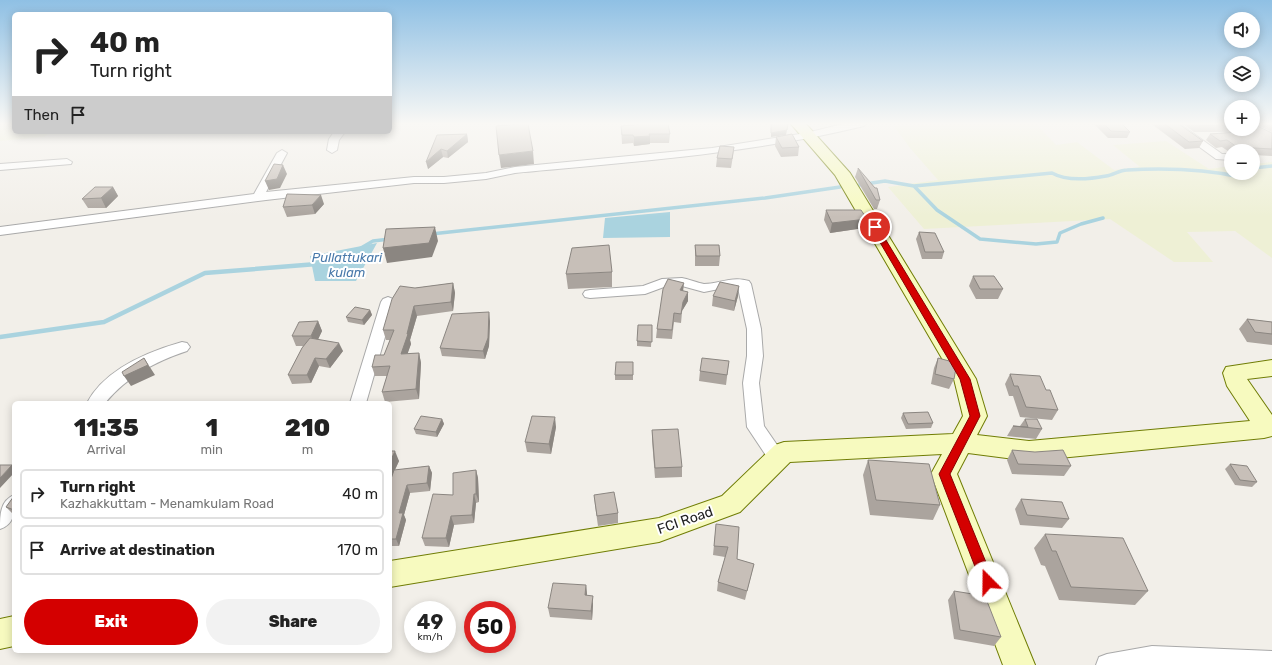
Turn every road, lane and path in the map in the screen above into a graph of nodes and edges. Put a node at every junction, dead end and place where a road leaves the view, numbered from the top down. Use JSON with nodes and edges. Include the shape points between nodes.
{"nodes":[{"id":1,"x":281,"y":155,"type":"edge"},
{"id":2,"x":663,"y":155,"type":"edge"},
{"id":3,"x":825,"y":155,"type":"edge"},
{"id":4,"x":67,"y":162,"type":"dead end"},
{"id":5,"x":0,"y":167,"type":"edge"},
{"id":6,"x":258,"y":197,"type":"junction"},
{"id":7,"x":0,"y":232,"type":"edge"},
{"id":8,"x":590,"y":294,"type":"dead end"},
{"id":9,"x":388,"y":302,"type":"dead end"},
{"id":10,"x":182,"y":347,"type":"dead end"},
{"id":11,"x":1272,"y":368,"type":"edge"},
{"id":12,"x":97,"y":401,"type":"edge"},
{"id":13,"x":359,"y":401,"type":"edge"},
{"id":14,"x":962,"y":443,"type":"junction"},
{"id":15,"x":777,"y":458,"type":"junction"},
{"id":16,"x":12,"y":506,"type":"edge"},
{"id":17,"x":0,"y":521,"type":"edge"},
{"id":18,"x":392,"y":574,"type":"edge"},
{"id":19,"x":12,"y":631,"type":"edge"},
{"id":20,"x":0,"y":634,"type":"edge"},
{"id":21,"x":1154,"y":661,"type":"edge"},
{"id":22,"x":1272,"y":662,"type":"edge"},
{"id":23,"x":1204,"y":663,"type":"edge"},
{"id":24,"x":1019,"y":665,"type":"edge"},
{"id":25,"x":1107,"y":665,"type":"edge"}],
"edges":[{"from":1,"to":6,"type":"street"},
{"from":2,"to":6,"type":"street","via":[[527,169],[486,176],[414,180]]},
{"from":3,"to":14,"type":"street","via":[[842,174],[965,379],[975,416]]},
{"from":4,"to":5,"type":"street"},
{"from":6,"to":7,"type":"street"},
{"from":8,"to":15,"type":"street","via":[[645,290],[662,283],[682,282],[704,288],[744,284],[754,329],[755,356],[751,383],[756,427]]},
{"from":9,"to":13,"type":"street"},
{"from":10,"to":12,"type":"street","via":[[146,359],[131,368],[118,377]]},
{"from":11,"to":14,"type":"street","name":"FCI Road","via":[[1234,373],[1235,380],[1266,425],[1264,429],[1029,451]]},
{"from":14,"to":15,"type":"street","name":"FCI Road","via":[[784,452]]},
{"from":14,"to":24,"type":"street","via":[[944,474]]},
{"from":15,"to":18,"type":"street","name":"FCI Road","via":[[731,504],[659,530]]},
{"from":16,"to":17,"type":"street"},
{"from":19,"to":20,"type":"street"},
{"from":21,"to":23,"type":"street"},
{"from":21,"to":25,"type":"street"},
{"from":22,"to":23,"type":"street"}]}
